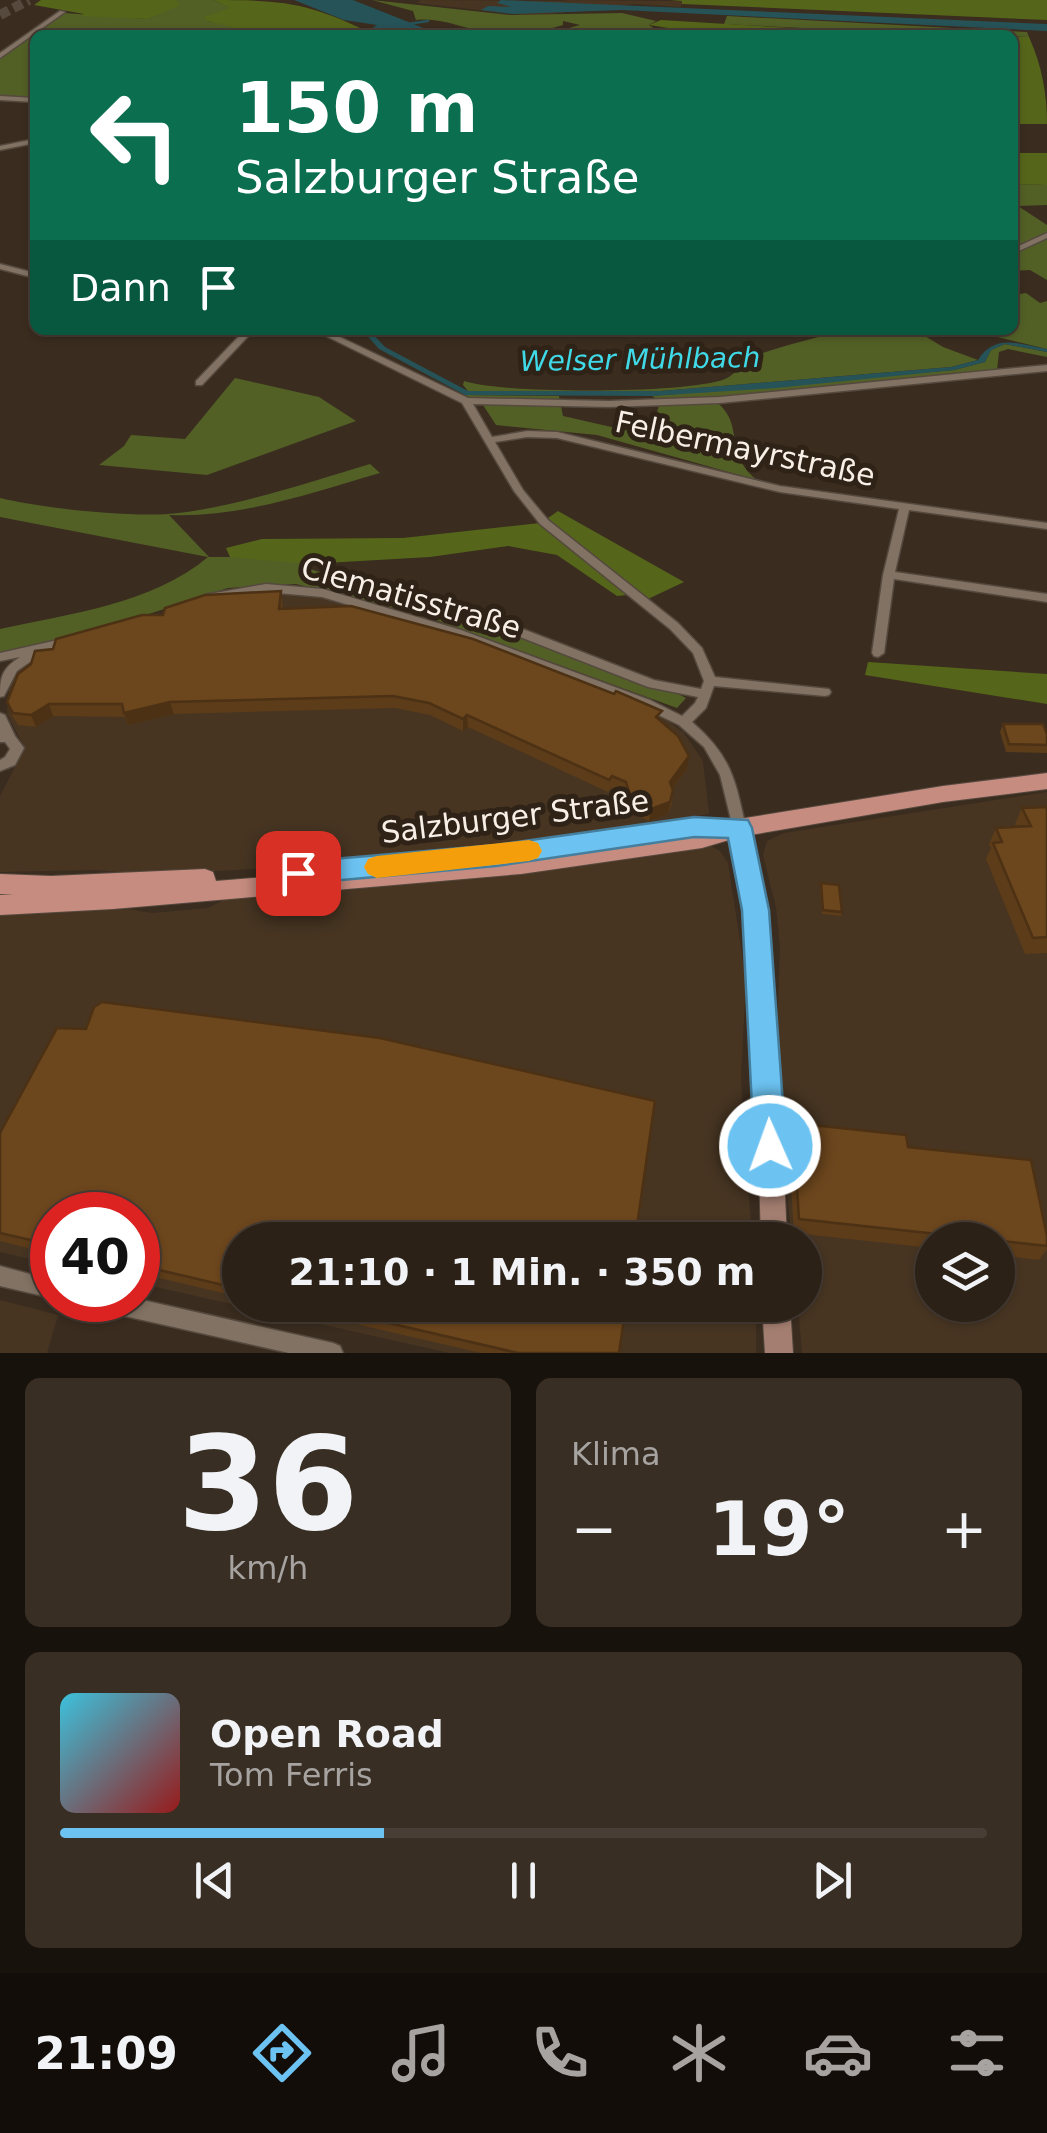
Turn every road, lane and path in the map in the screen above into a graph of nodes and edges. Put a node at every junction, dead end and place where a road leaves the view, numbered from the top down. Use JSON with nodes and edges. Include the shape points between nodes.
{"nodes":[{"id":1,"x":62,"y":12,"type":"dead end"},
{"id":2,"x":37,"y":30,"type":"edge"},
{"id":3,"x":30,"y":35,"type":"edge"},
{"id":4,"x":0,"y":56,"type":"edge"},
{"id":5,"x":0,"y":98,"type":"edge"},
{"id":6,"x":30,"y":100,"type":"edge"},
{"id":7,"x":30,"y":142,"type":"edge"},
{"id":8,"x":0,"y":148,"type":"edge"},
{"id":9,"x":1047,"y":234,"type":"edge"},
{"id":10,"x":1018,"y":249,"type":"edge"},
{"id":11,"x":0,"y":266,"type":"edge"},
{"id":12,"x":30,"y":275,"type":"edge"},
{"id":13,"x":245,"y":335,"type":"edge"},
{"id":14,"x":328,"y":335,"type":"edge"},
{"id":15,"x":1047,"y":368,"type":"edge"},
{"id":16,"x":198,"y":383,"type":"dead end"},
{"id":17,"x":466,"y":401,"type":"junction"},
{"id":18,"x":492,"y":440,"type":"junction"},
{"id":19,"x":904,"y":508,"type":"junction"},
{"id":20,"x":1047,"y":526,"type":"edge"},
{"id":21,"x":332,"y":573,"type":"dead end"},
{"id":22,"x":889,"y":575,"type":"junction"},
{"id":23,"x":1047,"y":598,"type":"edge"},
{"id":24,"x":201,"y":600,"type":"edge"},
{"id":25,"x":84,"y":638,"type":"edge"},
{"id":26,"x":878,"y":654,"type":"dead end"},
{"id":27,"x":6,"y":661,"type":"edge"},
{"id":28,"x":708,"y":687,"type":"junction"},
{"id":29,"x":0,"y":692,"type":"edge"},
{"id":30,"x":825,"y":692,"type":"dead end"},
{"id":31,"x":0,"y":718,"type":"edge"},
{"id":32,"x":684,"y":722,"type":"junction"},
{"id":33,"x":4,"y":738,"type":"edge"},
{"id":34,"x":0,"y":766,"type":"edge"},
{"id":35,"x":1047,"y":780,"type":"edge"},
{"id":36,"x":739,"y":828,"type":"junction"},
{"id":37,"x":0,"y":884,"type":"edge"},
{"id":38,"x":0,"y":904,"type":"edge"},
{"id":39,"x":773,"y":1222,"type":"edge"},
{"id":40,"x":0,"y":1276,"type":"edge"},
{"id":41,"x":30,"y":1284,"type":"edge"},
{"id":42,"x":160,"y":1314,"type":"edge"},
{"id":43,"x":777,"y":1322,"type":"edge"},
{"id":44,"x":333,"y":1353,"type":"edge"},
{"id":45,"x":779,"y":1353,"type":"edge"}],
"edges":[{"from":1,"to":2,"type":"street"},
{"from":3,"to":4,"type":"street"},
{"from":5,"to":6,"type":"street"},
{"from":7,"to":8,"type":"street"},
{"from":9,"to":10,"type":"street"},
{"from":11,"to":12,"type":"street"},
{"from":13,"to":16,"type":"street"},
{"from":14,"to":17,"type":"street"},
{"from":15,"to":17,"type":"street","via":[[720,400]]},
{"from":17,"to":18,"type":"street"},
{"from":18,"to":19,"type":"street","name":"Felbermayrstraße","via":[[557,435],[780,489]]},
{"from":18,"to":28,"type":"street","via":[[544,522],[698,651]]},
{"from":19,"to":20,"type":"street","name":"Felbermayrstraße"},
{"from":19,"to":22,"type":"street"},
{"from":21,"to":28,"type":"street","via":[[506,627],[652,684]]},
{"from":22,"to":23,"type":"street"},
{"from":22,"to":26,"type":"street"},
{"from":24,"to":32,"type":"street","name":"Clematisstraße","via":[[266,588],[323,593],[506,649]]},
{"from":25,"to":27,"type":"street"},
{"from":27,"to":29,"type":"street"},
{"from":28,"to":30,"type":"street"},
{"from":28,"to":32,"type":"street"},
{"from":31,"to":33,"type":"street"},
{"from":32,"to":36,"type":"street","via":[[728,775]]},
{"from":33,"to":34,"type":"street","via":[[15,742],[15,754]]},
{"from":35,"to":36,"type":"main road","name":"Salzburger Straße"},
{"from":36,"to":37,"type":"main road","name":"Salzburger Straße","via":[[694,827],[401,865],[154,882]]},
{"from":36,"to":38,"type":"main road","name":"Salzburger Straße","via":[[702,839],[475,870]]},
{"from":36,"to":39,"type":"street","via":[[761,969]]},
{"from":40,"to":41,"type":"street"},
{"from":42,"to":44,"type":"street"},
{"from":43,"to":45,"type":"street"}]}
